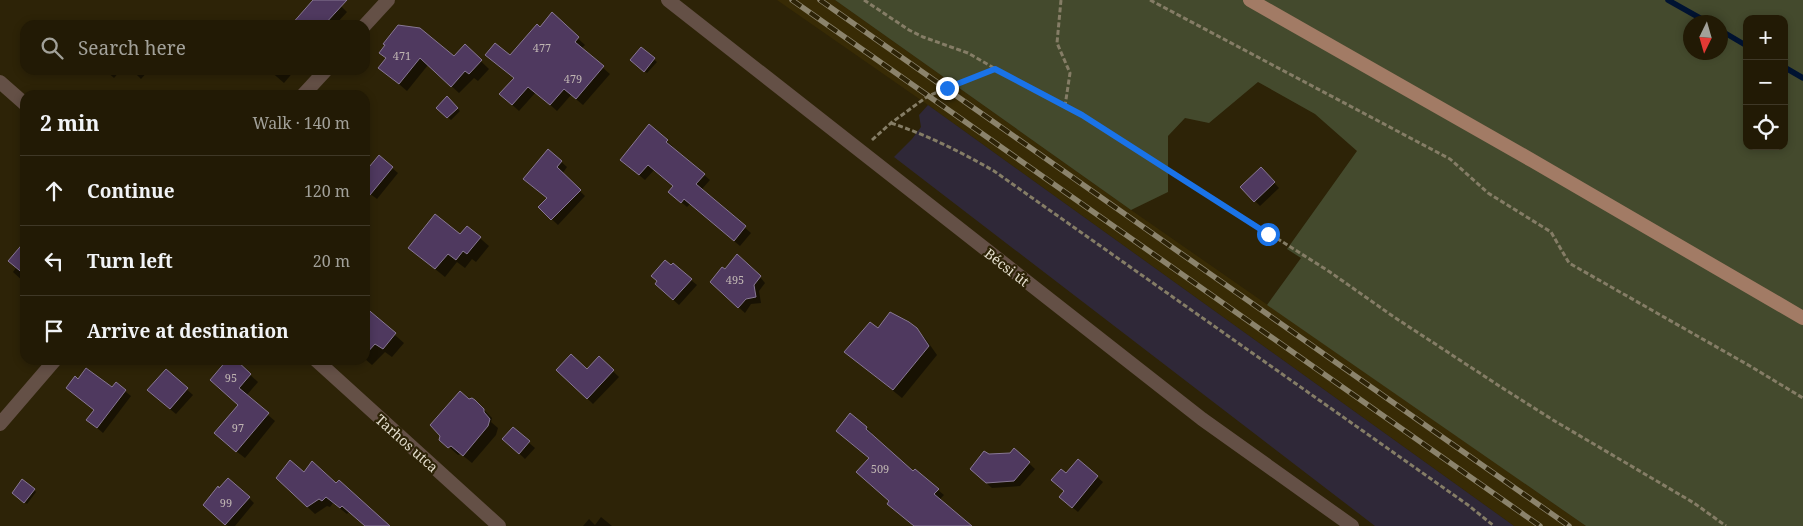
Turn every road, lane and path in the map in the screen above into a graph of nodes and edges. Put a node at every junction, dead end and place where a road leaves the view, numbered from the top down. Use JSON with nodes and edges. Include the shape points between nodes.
{"nodes":[{"id":1,"x":388,"y":0,"type":"edge"},
{"id":2,"x":668,"y":0,"type":"edge"},
{"id":3,"x":864,"y":0,"type":"edge"},
{"id":4,"x":1060,"y":0,"type":"edge"},
{"id":5,"x":1150,"y":0,"type":"edge"},
{"id":6,"x":1250,"y":0,"type":"edge"},
{"id":7,"x":370,"y":20,"type":"edge"},
{"id":8,"x":995,"y":69,"type":"junction"},
{"id":9,"x":322,"y":75,"type":"edge"},
{"id":10,"x":0,"y":82,"type":"edge"},
{"id":11,"x":308,"y":90,"type":"edge"},
{"id":12,"x":20,"y":100,"type":"edge"},
{"id":13,"x":1065,"y":106,"type":"junction"},
{"id":14,"x":891,"y":123,"type":"junction"},
{"id":15,"x":860,"y":152,"type":"junction"},
{"id":16,"x":1803,"y":318,"type":"edge"},
{"id":17,"x":50,"y":365,"type":"edge"},
{"id":18,"x":322,"y":365,"type":"edge"},
{"id":19,"x":1803,"y":398,"type":"edge"},
{"id":20,"x":0,"y":424,"type":"edge"},
{"id":21,"x":499,"y":526,"type":"edge"},
{"id":22,"x":1352,"y":526,"type":"edge"},
{"id":23,"x":1494,"y":526,"type":"edge"},
{"id":24,"x":1726,"y":526,"type":"edge"}],
"edges":[{"from":1,"to":7,"type":"street"},
{"from":2,"to":15,"type":"street","name":"Bécsi út"},
{"from":3,"to":8,"type":"path","via":[[909,30],[968,53]]},
{"from":4,"to":13,"type":"path","via":[[1057,43],[1070,73]]},
{"from":5,"to":19,"type":"path","via":[[1450,159],[1488,193],[1552,232],[1569,263]]},
{"from":6,"to":16,"type":"main road"},
{"from":8,"to":13,"type":"path"},
{"from":8,"to":14,"type":"path","via":[[928,96]]},
{"from":9,"to":11,"type":"street"},
{"from":10,"to":12,"type":"street"},
{"from":13,"to":24,"type":"path","via":[[1330,272],[1504,389],[1694,503]]},
{"from":14,"to":15,"type":"path"},
{"from":14,"to":23,"type":"path","via":[[967,155],[994,171]]},
{"from":15,"to":22,"type":"street","name":"Bécsi út","via":[[1202,419]]},
{"from":17,"to":20,"type":"street"},
{"from":18,"to":21,"type":"street","name":"Tarhos utca"}]}
